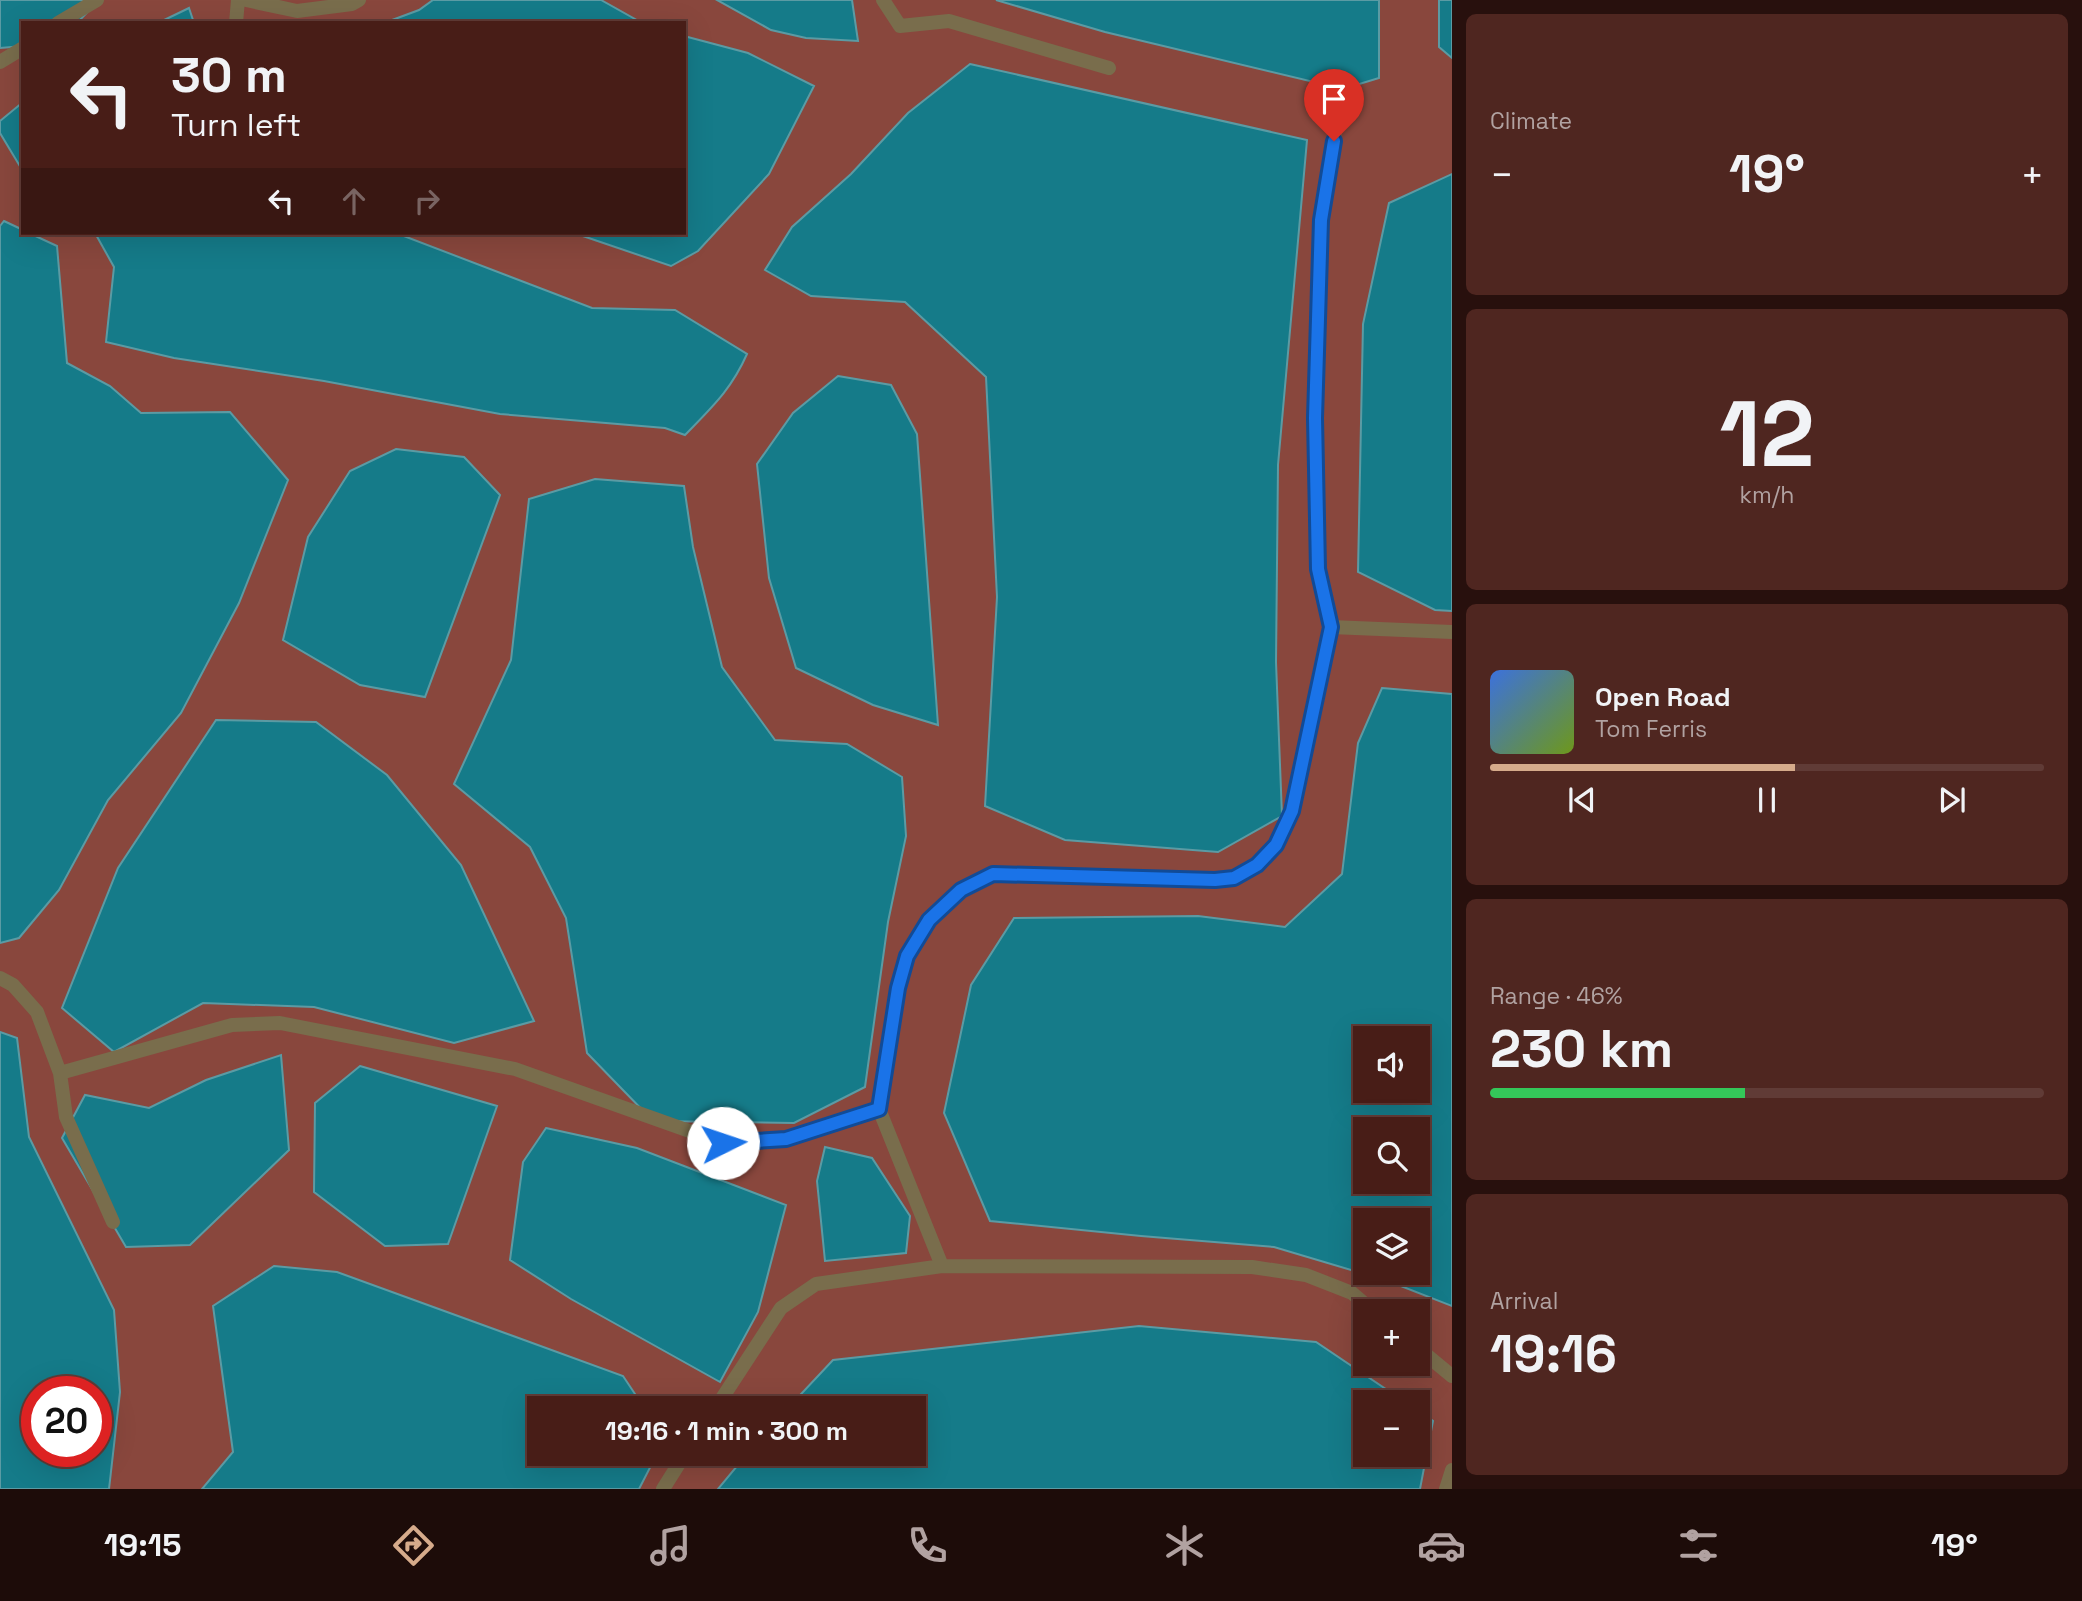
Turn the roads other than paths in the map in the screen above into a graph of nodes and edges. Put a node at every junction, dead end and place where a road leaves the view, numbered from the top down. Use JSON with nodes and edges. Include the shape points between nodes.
{"nodes":[{"id":1,"x":97,"y":0,"type":"edge"},
{"id":2,"x":238,"y":0,"type":"edge"},
{"id":3,"x":246,"y":0,"type":"edge"},
{"id":4,"x":359,"y":0,"type":"edge"},
{"id":5,"x":883,"y":0,"type":"edge"},
{"id":6,"x":61,"y":21,"type":"edge"},
{"id":7,"x":236,"y":21,"type":"edge"},
{"id":8,"x":21,"y":49,"type":"edge"},
{"id":9,"x":0,"y":62,"type":"edge"},
{"id":10,"x":1109,"y":68,"type":"dead end"},
{"id":11,"x":1338,"y":115,"type":"dead end"},
{"id":12,"x":1331,"y":627,"type":"junction"},
{"id":13,"x":1452,"y":632,"type":"edge"},
{"id":14,"x":0,"y":978,"type":"edge"},
{"id":15,"x":60,"y":1073,"type":"junction"},
{"id":16,"x":879,"y":1109,"type":"junction"},
{"id":17,"x":113,"y":1222,"type":"dead end"},
{"id":18,"x":942,"y":1266,"type":"junction"},
{"id":19,"x":1359,"y":1299,"type":"edge"},
{"id":20,"x":1430,"y":1358,"type":"edge"},
{"id":21,"x":1452,"y":1376,"type":"edge"},
{"id":22,"x":723,"y":1396,"type":"edge"},
{"id":23,"x":677,"y":1466,"type":"edge"},
{"id":24,"x":1452,"y":1470,"type":"edge"},
{"id":25,"x":663,"y":1489,"type":"edge"},
{"id":26,"x":1446,"y":1489,"type":"edge"}],
"edges":[{"from":1,"to":6,"type":"lane"},
{"from":2,"to":7,"type":"lane"},
{"from":3,"to":4,"type":"lane","via":[[297,11]]},
{"from":5,"to":10,"type":"lane","via":[[900,26],[949,21]]},
{"from":8,"to":9,"type":"lane"},
{"from":11,"to":12,"type":"lane","via":[[1321,220],[1315,418],[1318,569]]},
{"from":12,"to":13,"type":"lane"},
{"from":12,"to":16,"type":"lane","via":[[1292,811],[1276,845],[1257,865],[1234,878],[993,874],[961,890],[929,920],[907,956]]},
{"from":14,"to":15,"type":"lane","via":[[13,985],[37,1012]]},
{"from":15,"to":16,"type":"lane","via":[[232,1025],[280,1023],[515,1069],[723,1143],[786,1139]]},
{"from":15,"to":17,"type":"lane","via":[[66,1117]]},
{"from":16,"to":18,"type":"lane"},
{"from":18,"to":19,"type":"lane","via":[[1252,1267],[1306,1275]]},
{"from":18,"to":22,"type":"lane","via":[[816,1284],[781,1308]]},
{"from":20,"to":21,"type":"lane"},
{"from":23,"to":25,"type":"lane"},
{"from":24,"to":26,"type":"lane"}]}
